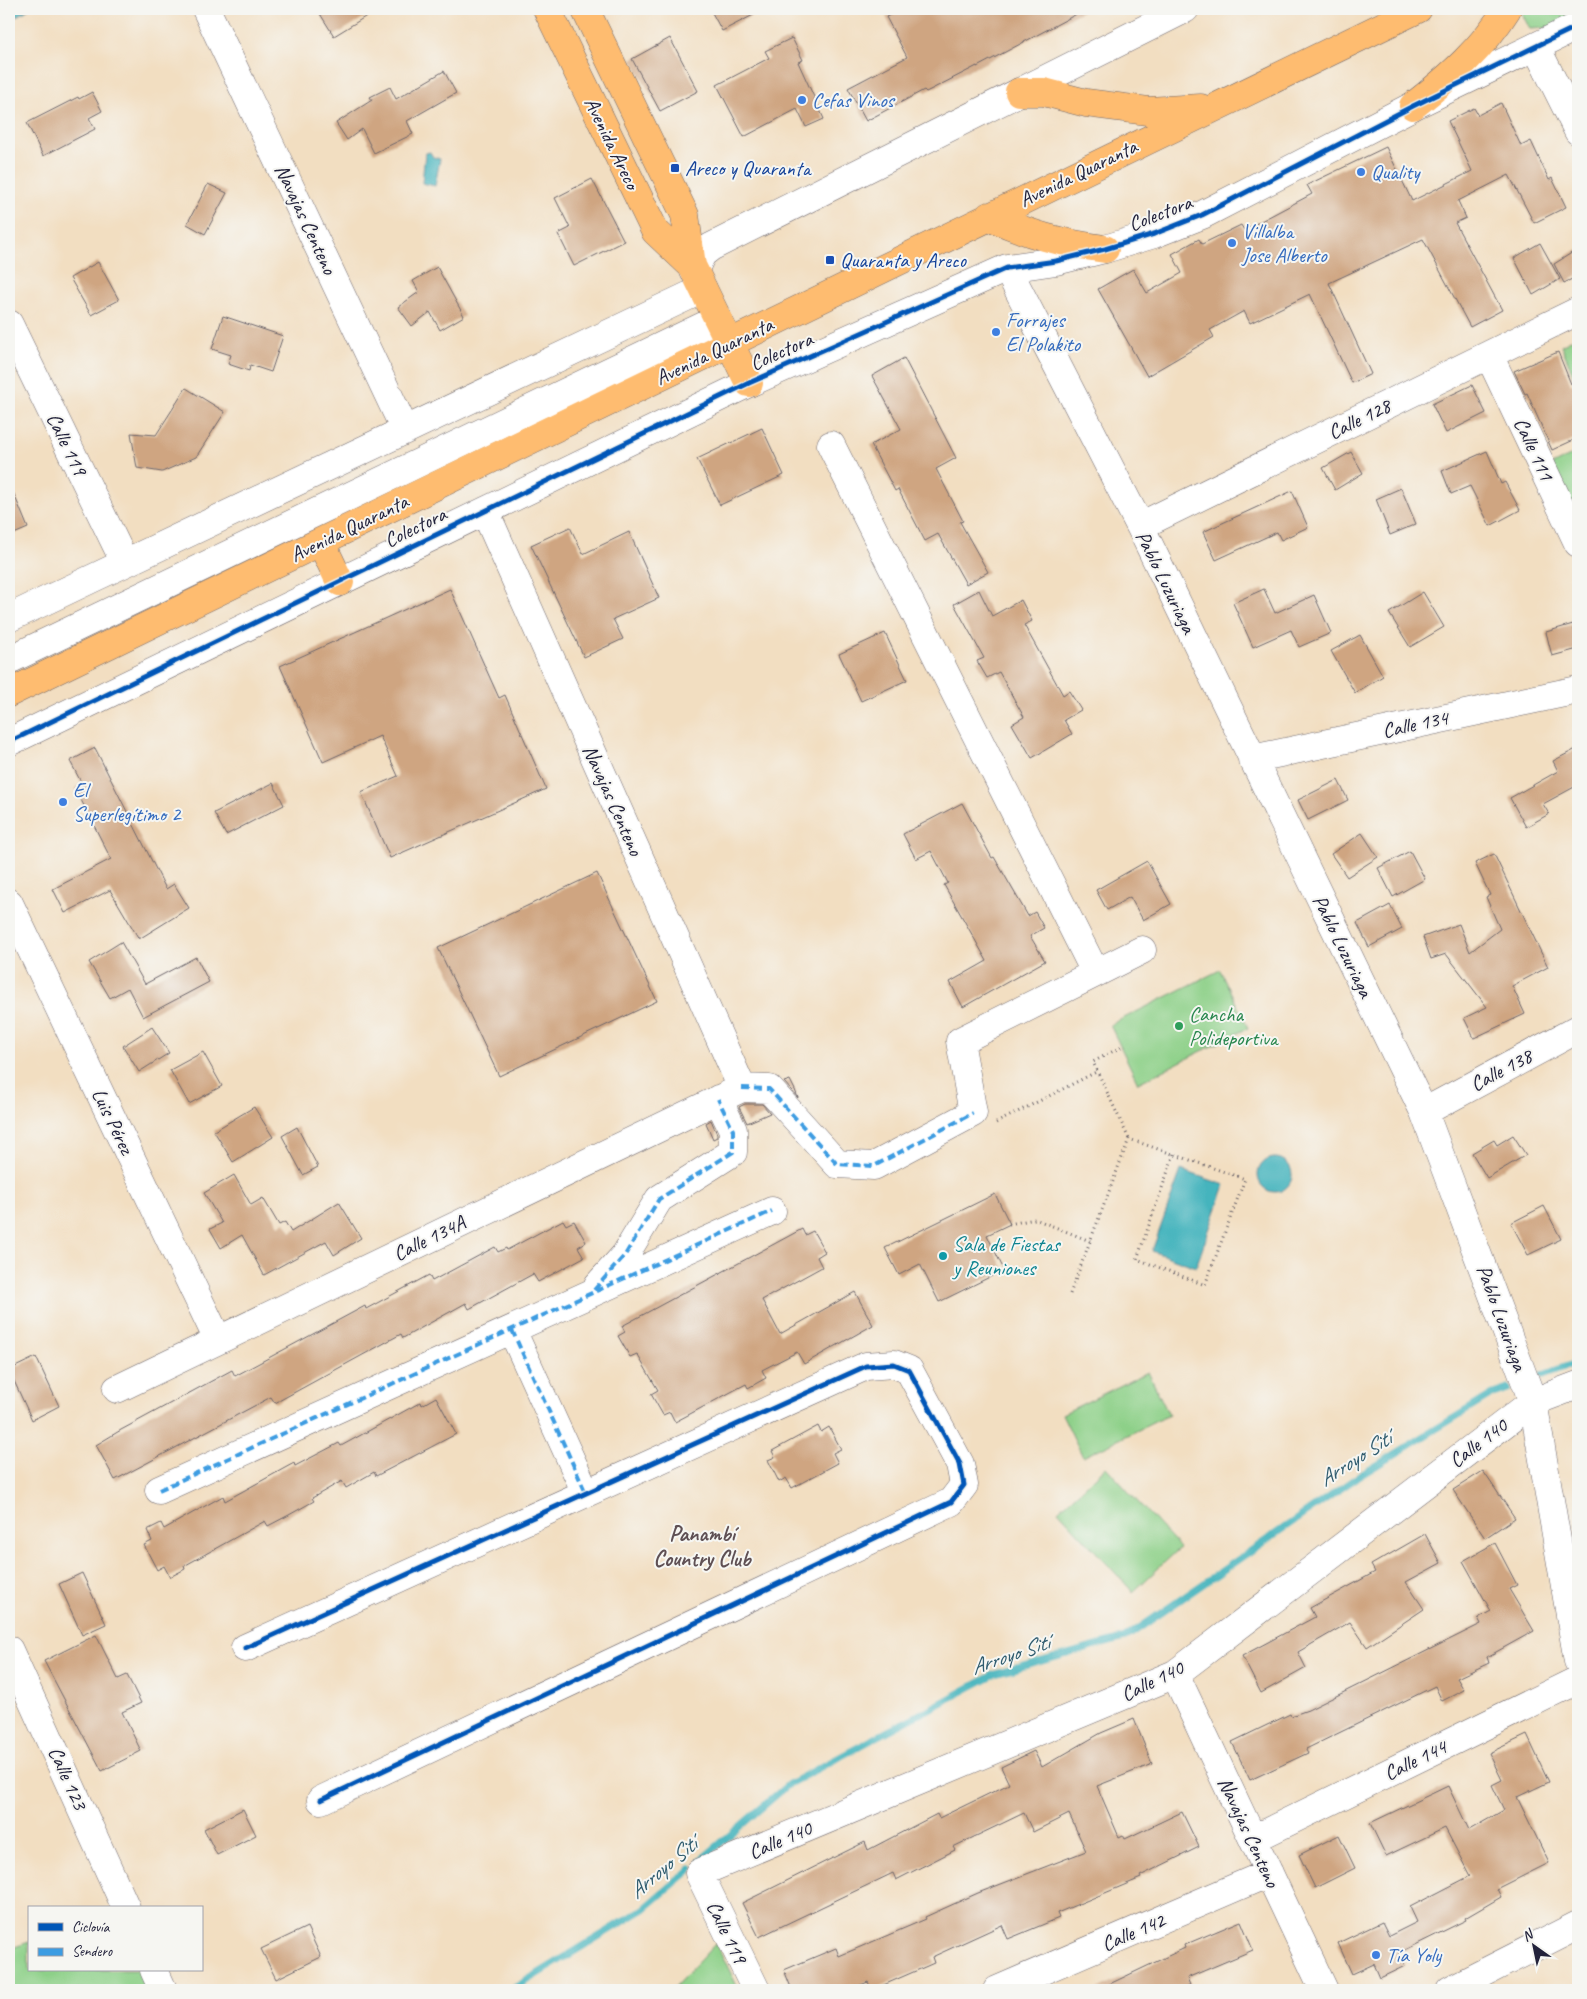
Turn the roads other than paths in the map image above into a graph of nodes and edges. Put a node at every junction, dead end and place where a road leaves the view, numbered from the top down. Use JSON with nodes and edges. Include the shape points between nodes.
{"nodes":[{"id":1,"x":206,"y":9,"type":"edge"},
{"id":2,"x":546,"y":9,"type":"edge"},
{"id":3,"x":585,"y":9,"type":"edge"},
{"id":4,"x":1185,"y":9,"type":"edge"},
{"id":5,"x":1418,"y":9,"type":"edge"},
{"id":6,"x":1507,"y":9,"type":"edge"},
{"id":7,"x":1578,"y":26,"type":"edge"},
{"id":8,"x":1536,"y":47,"type":"junction"},
{"id":9,"x":1019,"y":92,"type":"junction"},
{"id":10,"x":1413,"y":106,"type":"junction"},
{"id":11,"x":1212,"y":108,"type":"junction"},
{"id":12,"x":1578,"y":131,"type":"edge"},
{"id":13,"x":989,"y":216,"type":"junction"},
{"id":14,"x":1105,"y":250,"type":"junction"},
{"id":15,"x":1007,"y":268,"type":"junction"},
{"id":16,"x":696,"y":275,"type":"junction"},
{"id":17,"x":1578,"y":310,"type":"edge"},
{"id":18,"x":718,"y":319,"type":"junction"},
{"id":19,"x":9,"y":324,"type":"edge"},
{"id":20,"x":730,"y":343,"type":"junction"},
{"id":21,"x":1489,"y":355,"type":"junction"},
{"id":22,"x":749,"y":383,"type":"junction"},
{"id":23,"x":405,"y":430,"type":"junction"},
{"id":24,"x":831,"y":445,"type":"dead end"},
{"id":25,"x":485,"y":511,"type":"junction"},
{"id":26,"x":1140,"y":526,"type":"junction"},
{"id":27,"x":321,"y":542,"type":"junction"},
{"id":28,"x":1578,"y":543,"type":"edge"},
{"id":29,"x":125,"y":563,"type":"junction"},
{"id":30,"x":340,"y":582,"type":"junction"},
{"id":31,"x":9,"y":618,"type":"edge"},
{"id":32,"x":9,"y":660,"type":"edge"},
{"id":33,"x":1578,"y":690,"type":"edge"},
{"id":34,"x":9,"y":693,"type":"edge"},
{"id":35,"x":9,"y":742,"type":"edge"},
{"id":36,"x":1252,"y":759,"type":"junction"},
{"id":37,"x":9,"y":902,"type":"edge"},
{"id":38,"x":1142,"y":950,"type":"dead end"},
{"id":39,"x":1095,"y":972,"type":"junction"},
{"id":40,"x":1578,"y":1029,"type":"edge"},
{"id":41,"x":730,"y":1094,"type":"junction"},
{"id":42,"x":1424,"y":1112,"type":"junction"},
{"id":43,"x":772,"y":1211,"type":"dead end"},
{"id":44,"x":590,"y":1294,"type":"junction"},
{"id":45,"x":512,"y":1330,"type":"junction"},
{"id":46,"x":218,"y":1340,"type":"junction"},
{"id":47,"x":1578,"y":1385,"type":"edge"},
{"id":48,"x":117,"y":1388,"type":"dead end"},
{"id":49,"x":1532,"y":1402,"type":"junction"},
{"id":50,"x":159,"y":1490,"type":"dead end"},
{"id":51,"x":586,"y":1493,"type":"junction"},
{"id":52,"x":246,"y":1648,"type":"dead end"},
{"id":53,"x":9,"y":1650,"type":"edge"},
{"id":54,"x":1578,"y":1661,"type":"edge"},
{"id":55,"x":1175,"y":1674,"type":"junction"},
{"id":56,"x":1578,"y":1680,"type":"edge"},
{"id":57,"x":321,"y":1800,"type":"dead end"},
{"id":58,"x":1253,"y":1840,"type":"junction"},
{"id":59,"x":699,"y":1873,"type":"joint"},
{"id":60,"x":1268,"y":1873,"type":"junction"},
{"id":61,"x":125,"y":1906,"type":"edge"},
{"id":62,"x":1578,"y":1925,"type":"edge"},
{"id":63,"x":155,"y":1972,"type":"edge"},
{"id":64,"x":164,"y":1990,"type":"edge"},
{"id":65,"x":756,"y":1990,"type":"edge"},
{"id":66,"x":997,"y":1990,"type":"edge"},
{"id":67,"x":1324,"y":1990,"type":"edge"},
{"id":68,"x":1450,"y":1990,"type":"edge"}],
"edges":[{"from":1,"to":23,"type":"street","name":"Navajas Centeno"},
{"from":2,"to":16,"type":"main road","name":"Avenida Areco","via":[[654,231]]},
{"from":3,"to":16,"type":"main road","name":"Avenida Areco","via":[[685,215]]},
{"from":4,"to":9,"type":"street"},
{"from":5,"to":11,"type":"main road","name":"Avenida Quaranta"},
{"from":6,"to":10,"type":"main road","via":[[1490,35],[1454,74]]},
{"from":7,"to":8,"type":"street","name":"Colectora"},
{"from":8,"to":10,"type":"street","name":"Colectora"},
{"from":8,"to":12,"type":"street"},
{"from":9,"to":11,"type":"main road","via":[[1044,92],[1086,103],[1148,111]]},
{"from":9,"to":16,"type":"street","via":[[711,248],[702,254]]},
{"from":10,"to":14,"type":"street","name":"Colectora","via":[[1202,215]]},
{"from":11,"to":13,"type":"main road","name":"Avenida Quaranta"},
{"from":13,"to":14,"type":"main road","via":[[1027,233],[1065,244]]},
{"from":13,"to":20,"type":"main road","name":"Avenida Quaranta"},
{"from":14,"to":15,"type":"street","name":"Colectora"},
{"from":15,"to":22,"type":"street","name":"Colectora"},
{"from":15,"to":26,"type":"street","name":"Pablo Luzuriaga"},
{"from":16,"to":18,"type":"main road","name":"Avenida Areco"},
{"from":16,"to":23,"type":"street"},
{"from":17,"to":21,"type":"street","name":"Calle 128"},
{"from":18,"to":20,"type":"main road","name":"Avenida Areco"},
{"from":18,"to":32,"type":"street"},
{"from":19,"to":29,"type":"street","name":"Calle 119"},
{"from":20,"to":22,"type":"main road","name":"Avenida Areco"},
{"from":20,"to":27,"type":"main road","name":"Avenida Quaranta"},
{"from":21,"to":26,"type":"street","name":"Calle 128"},
{"from":21,"to":28,"type":"street","name":"Calle 111"},
{"from":22,"to":25,"type":"street","name":"Colectora"},
{"from":23,"to":29,"type":"street"},
{"from":24,"to":39,"type":"street"},
{"from":25,"to":30,"type":"street","name":"Colectora"},
{"from":25,"to":41,"type":"street","name":"Navajas Centeno"},
{"from":26,"to":36,"type":"street","name":"Pablo Luzuriaga"},
{"from":27,"to":30,"type":"main road"},
{"from":27,"to":34,"type":"main road","name":"Avenida Quaranta"},
{"from":29,"to":31,"type":"street"},
{"from":30,"to":35,"type":"street","name":"Colectora"},
{"from":33,"to":36,"type":"street","name":"Calle 134"},
{"from":36,"to":42,"type":"street","name":"Pablo Luzuriaga"},
{"from":37,"to":46,"type":"street","name":"Luis Pérez"},
{"from":38,"to":39,"type":"street"},
{"from":39,"to":41,"type":"street","via":[[960,1041],[973,1113],[874,1166],[837,1164],[769,1089]]},
{"from":40,"to":42,"type":"street","name":"Calle 138"},
{"from":41,"to":44,"type":"street","name":"Navajas Centeno","via":[[732,1152],[659,1199],[625,1255]]},
{"from":41,"to":46,"type":"street","name":"Calle 134A"},
{"from":42,"to":49,"type":"street","name":"Pablo Luzuriaga"},
{"from":43,"to":44,"type":"street"},
{"from":44,"to":45,"type":"street"},
{"from":45,"to":50,"type":"street"},
{"from":45,"to":51,"type":"street"},
{"from":46,"to":48,"type":"street","name":"Calle 134A"},
{"from":47,"to":49,"type":"street","name":"Calle 140"},
{"from":49,"to":54,"type":"street","name":"Pablo Luzuriaga"},
{"from":49,"to":55,"type":"street","name":"Calle 140"},
{"from":51,"to":52,"type":"street"},
{"from":51,"to":57,"type":"street","via":[[866,1366],[894,1364],[909,1370],[960,1464],[964,1485],[951,1502]]},
{"from":53,"to":61,"type":"street","name":"Calle 123"},
{"from":55,"to":58,"type":"street","name":"Navajas Centeno"},
{"from":55,"to":59,"type":"street","name":"Calle 140"},
{"from":56,"to":58,"type":"street","name":"Calle 144"},
{"from":58,"to":60,"type":"street","name":"Navajas Centeno"},
{"from":59,"to":65,"type":"street","name":"Calle 119"},
{"from":60,"to":66,"type":"street","name":"Calle 142"},
{"from":60,"to":67,"type":"street","name":"Navajas Centeno"},
{"from":62,"to":68,"type":"street"},
{"from":63,"to":64,"type":"street"}]}
